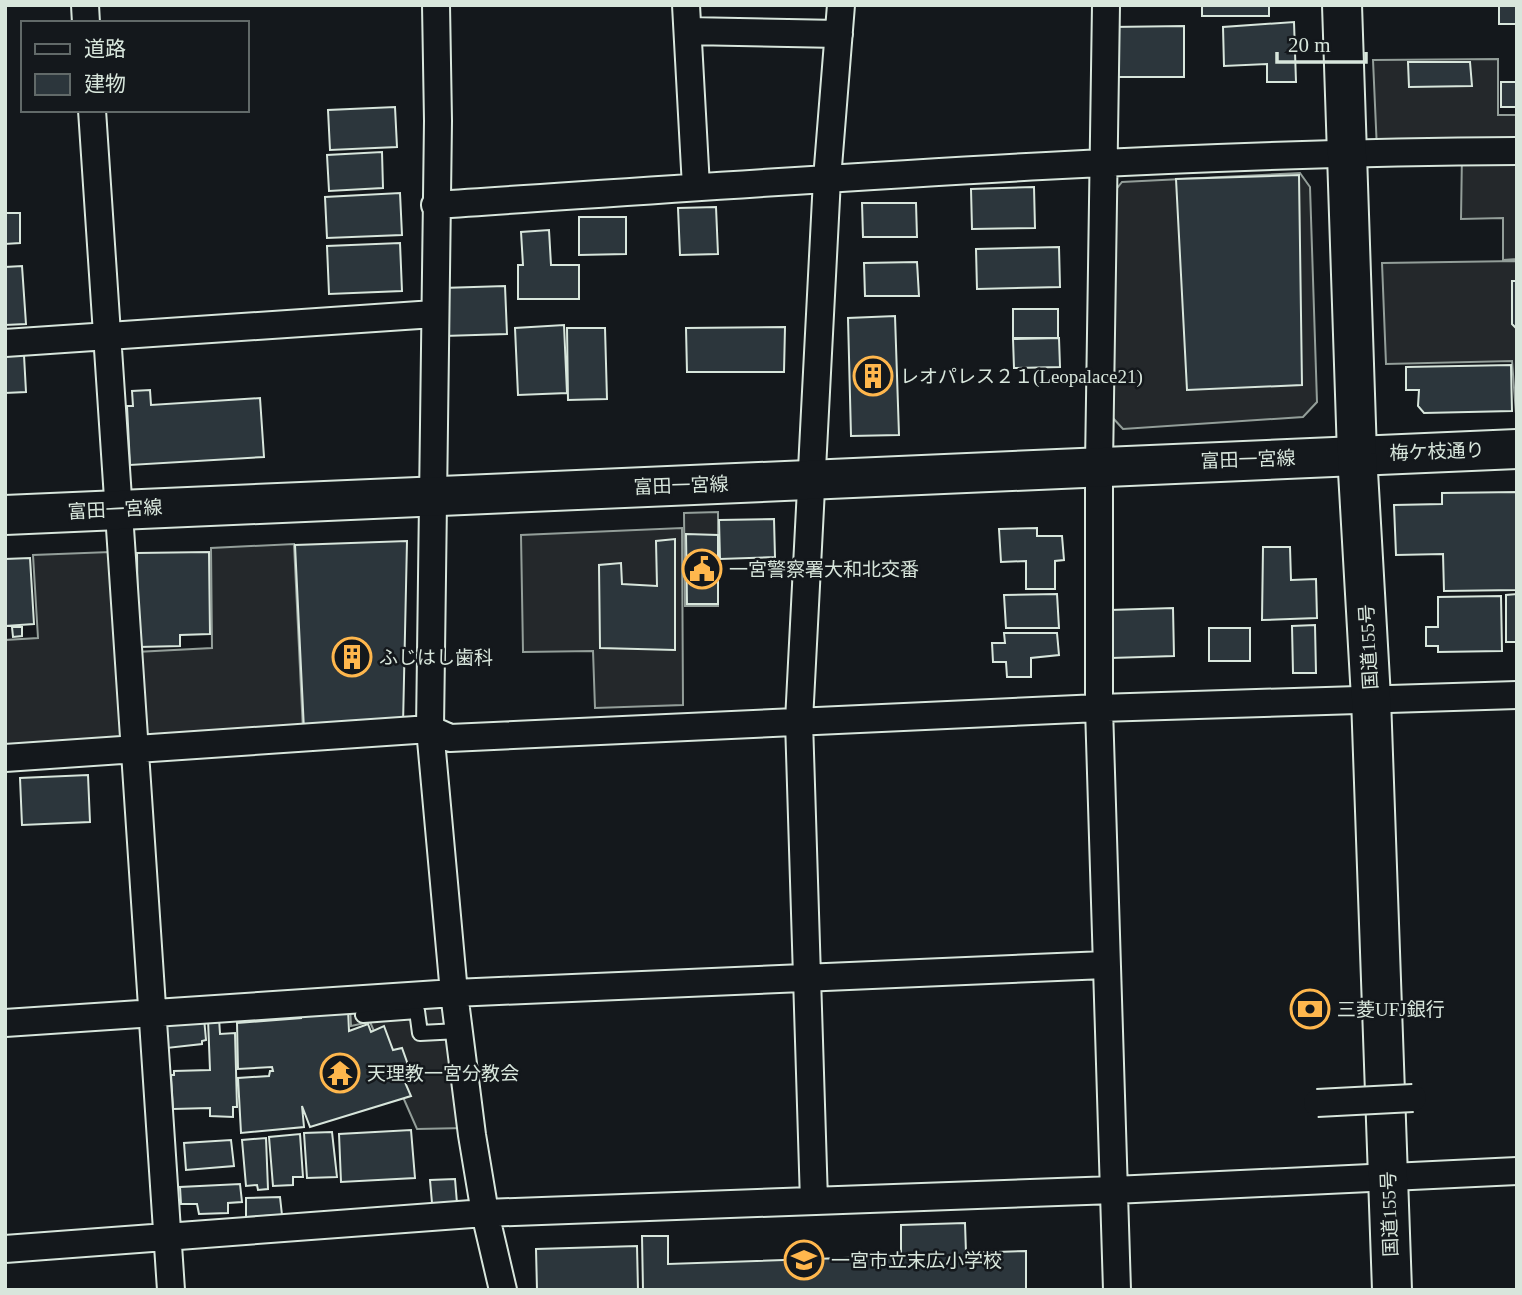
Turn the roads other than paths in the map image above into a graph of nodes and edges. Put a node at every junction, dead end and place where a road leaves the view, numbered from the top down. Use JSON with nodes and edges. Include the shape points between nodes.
{"nodes":[{"id":1,"x":436,"y":5,"type":"edge"},
{"id":2,"x":841,"y":5,"type":"edge"},
{"id":3,"x":1106,"y":5,"type":"edge"},
{"id":4,"x":1342,"y":5,"type":"edge"},
{"id":5,"x":687,"y":18,"type":"edge"},
{"id":6,"x":839,"y":34,"type":"junction"},
{"id":7,"x":92,"y":112,"type":"edge"},
{"id":8,"x":1517,"y":151,"type":"edge"},
{"id":9,"x":1348,"y":152,"type":"junction"},
{"id":10,"x":1103,"y":165,"type":"junction"},
{"id":11,"x":827,"y":178,"type":"junction"},
{"id":12,"x":696,"y":187,"type":"junction"},
{"id":13,"x":435,"y":205,"type":"junction"},
{"id":14,"x":434,"y":314,"type":"junction"},
{"id":15,"x":106,"y":336,"type":"junction"},
{"id":16,"x":5,"y":343,"type":"edge"},
{"id":17,"x":1517,"y":449,"type":"edge"},
{"id":18,"x":1357,"y":454,"type":"junction"},
{"id":19,"x":1099,"y":465,"type":"junction"},
{"id":20,"x":813,"y":479,"type":"junction"},
{"id":21,"x":432,"y":495,"type":"junction"},
{"id":22,"x":118,"y":509,"type":"junction"},
{"id":23,"x":5,"y":515,"type":"edge"},
{"id":24,"x":1517,"y":695,"type":"edge"},
{"id":25,"x":1371,"y":698,"type":"junction"},
{"id":26,"x":1099,"y":708,"type":"junction"},
{"id":27,"x":799,"y":721,"type":"junction"},
{"id":28,"x":429,"y":729,"type":"junction"},
{"id":29,"x":134,"y":750,"type":"junction"},
{"id":30,"x":5,"y":758,"type":"edge"},
{"id":31,"x":1105,"y":965,"type":"junction"},
{"id":32,"x":809,"y":979,"type":"junction"},
{"id":33,"x":454,"y":993,"type":"junction"},
{"id":34,"x":152,"y":1012,"type":"junction"},
{"id":35,"x":363,"y":1015,"type":"dead end"},
{"id":36,"x":5,"y":1023,"type":"edge"},
{"id":37,"x":459,"y":1031,"type":"junction"},
{"id":38,"x":1413,"y":1098,"type":"dead end"},
{"id":39,"x":1317,"y":1103,"type":"dead end"},
{"id":40,"x":1517,"y":1171,"type":"edge"},
{"id":41,"x":1388,"y":1177,"type":"junction"},
{"id":42,"x":1114,"y":1190,"type":"junction"},
{"id":43,"x":814,"y":1201,"type":"junction"},
{"id":44,"x":485,"y":1213,"type":"junction"},
{"id":45,"x":167,"y":1238,"type":"junction"},
{"id":46,"x":5,"y":1249,"type":"edge"},
{"id":47,"x":171,"y":1290,"type":"edge"},
{"id":48,"x":503,"y":1290,"type":"edge"},
{"id":49,"x":1117,"y":1290,"type":"edge"},
{"id":50,"x":1392,"y":1290,"type":"edge"}],
"edges":[{"from":1,"to":13,"type":"street"},
{"from":2,"to":6,"type":"street"},
{"from":3,"to":10,"type":"street"},
{"from":4,"to":9,"type":"main road","name":"国道155号"},
{"from":5,"to":6,"type":"street"},
{"from":5,"to":12,"type":"street"},
{"from":6,"to":11,"type":"street"},
{"from":7,"to":15,"type":"street"},
{"from":8,"to":9,"type":"street"},
{"from":9,"to":10,"type":"street"},
{"from":9,"to":18,"type":"main road","name":"国道155号"},
{"from":10,"to":11,"type":"street"},
{"from":10,"to":19,"type":"street"},
{"from":11,"to":12,"type":"street"},
{"from":11,"to":20,"type":"street"},
{"from":12,"to":13,"type":"street"},
{"from":13,"to":14,"type":"street"},
{"from":14,"to":15,"type":"street"},
{"from":14,"to":21,"type":"street"},
{"from":15,"to":16,"type":"street"},
{"from":15,"to":22,"type":"street"},
{"from":17,"to":18,"type":"main road","name":"梅ケ枝通り"},
{"from":18,"to":19,"type":"main road","name":"富田一宮線"},
{"from":18,"to":25,"type":"main road","name":"国道155号"},
{"from":19,"to":20,"type":"main road","name":"富田一宮線"},
{"from":19,"to":26,"type":"street"},
{"from":20,"to":21,"type":"main road","name":"富田一宮線"},
{"from":20,"to":27,"type":"street"},
{"from":21,"to":22,"type":"main road","name":"富田一宮線"},
{"from":21,"to":28,"type":"street"},
{"from":22,"to":23,"type":"main road","name":"富田一宮線"},
{"from":22,"to":29,"type":"street"},
{"from":24,"to":25,"type":"street"},
{"from":25,"to":26,"type":"street"},
{"from":25,"to":41,"type":"main road","name":"国道155号"},
{"from":26,"to":27,"type":"street"},
{"from":26,"to":31,"type":"street"},
{"from":27,"to":28,"type":"street","via":[[450,738]]},
{"from":27,"to":32,"type":"street"},
{"from":28,"to":29,"type":"street"},
{"from":28,"to":33,"type":"street"},
{"from":29,"to":30,"type":"street"},
{"from":29,"to":34,"type":"street"},
{"from":31,"to":32,"type":"street"},
{"from":31,"to":42,"type":"street"},
{"from":32,"to":33,"type":"street"},
{"from":32,"to":43,"type":"street"},
{"from":33,"to":34,"type":"street"},
{"from":33,"to":37,"type":"street"},
{"from":34,"to":36,"type":"street"},
{"from":34,"to":45,"type":"street"},
{"from":35,"to":37,"type":"lane","via":[[417,1012],[420,1033]]},
{"from":37,"to":44,"type":"street"},
{"from":38,"to":39,"type":"street","bridge":true},
{"from":40,"to":41,"type":"street"},
{"from":41,"to":42,"type":"street"},
{"from":41,"to":50,"type":"main road","name":"国道155号"},
{"from":42,"to":43,"type":"street"},
{"from":42,"to":49,"type":"street"},
{"from":43,"to":44,"type":"street"},
{"from":44,"to":45,"type":"street"},
{"from":44,"to":48,"type":"street"},
{"from":45,"to":46,"type":"street"},
{"from":45,"to":47,"type":"street"}]}
